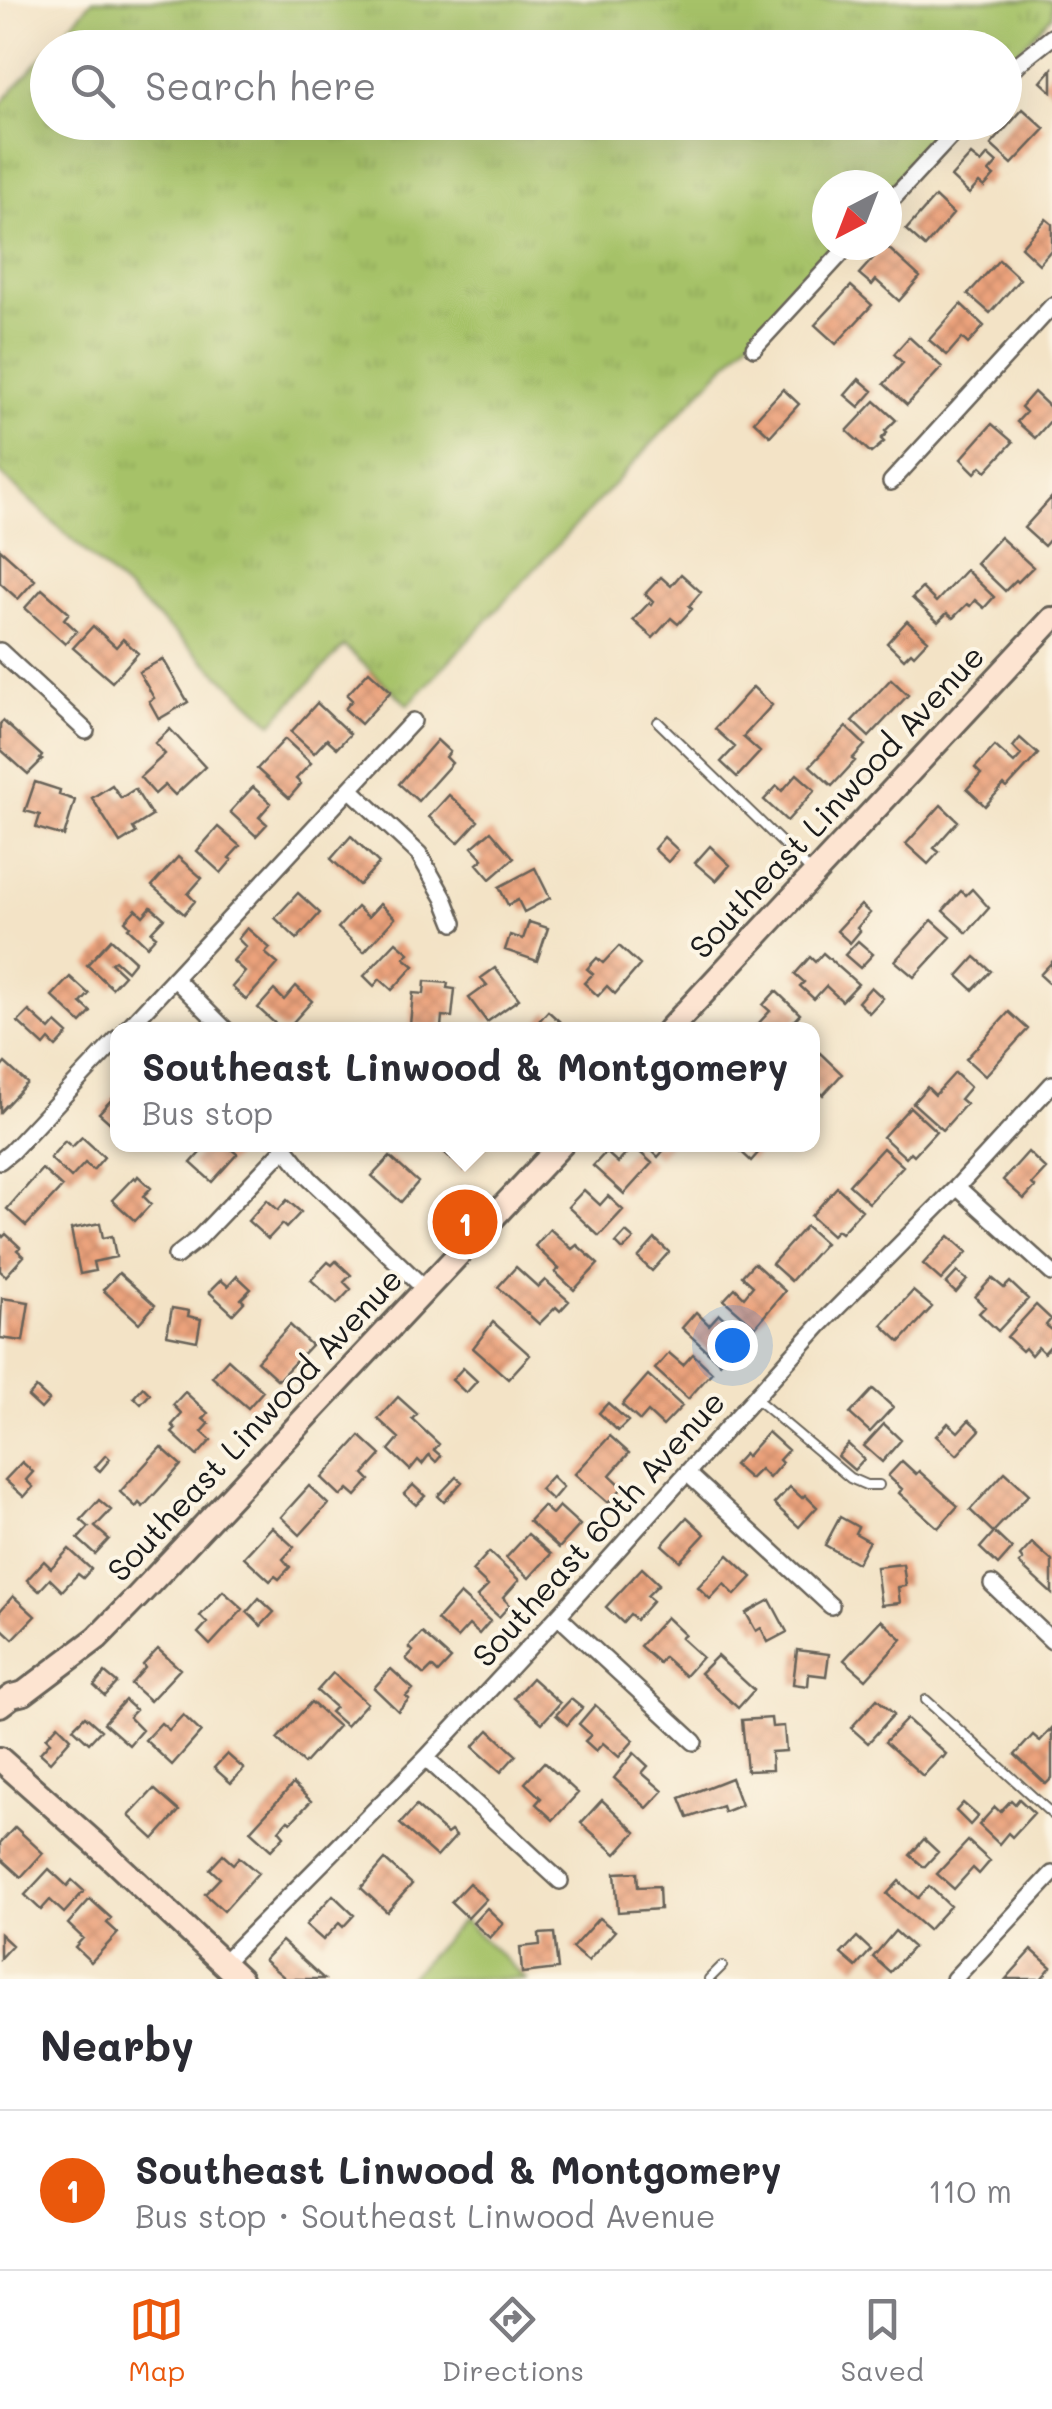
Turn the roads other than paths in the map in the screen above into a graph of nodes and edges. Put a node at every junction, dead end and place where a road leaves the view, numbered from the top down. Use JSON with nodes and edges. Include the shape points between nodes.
{"nodes":[{"id":1,"x":1052,"y":37,"type":"edge"},
{"id":2,"x":1022,"y":62,"type":"edge"},
{"id":3,"x":947,"y":140,"type":"edge"},
{"id":4,"x":902,"y":188,"type":"edge"},
{"id":5,"x":835,"y":260,"type":"edge"},
{"id":6,"x":1052,"y":306,"type":"edge"},
{"id":7,"x":754,"y":348,"type":"dead end"},
{"id":8,"x":890,"y":482,"type":"dead end"},
{"id":9,"x":1052,"y":618,"type":"edge"},
{"id":10,"x":0,"y":651,"type":"edge"},
{"id":11,"x":412,"y":721,"type":"dead end"},
{"id":12,"x":658,"y":722,"type":"dead end"},
{"id":13,"x":86,"y":731,"type":"dead end"},
{"id":14,"x":350,"y":789,"type":"junction"},
{"id":15,"x":814,"y":874,"type":"junction"},
{"id":16,"x":454,"y":924,"type":"dead end"},
{"id":17,"x":174,"y":978,"type":"junction"},
{"id":18,"x":133,"y":1022,"type":"edge"},
{"id":19,"x":218,"y":1022,"type":"edge"},
{"id":20,"x":676,"y":1022,"type":"edge"},
{"id":21,"x":110,"y":1047,"type":"edge"},
{"id":22,"x":1052,"y":1084,"type":"edge"},
{"id":23,"x":278,"y":1152,"type":"edge"},
{"id":24,"x":287,"y":1152,"type":"edge"},
{"id":25,"x":555,"y":1152,"type":"edge"},
{"id":26,"x":0,"y":1161,"type":"edge"},
{"id":27,"x":957,"y":1187,"type":"junction"},
{"id":28,"x":176,"y":1256,"type":"dead end"},
{"id":29,"x":1052,"y":1273,"type":"edge"},
{"id":30,"x":426,"y":1290,"type":"junction"},
{"id":31,"x":755,"y":1398,"type":"junction"},
{"id":32,"x":688,"y":1473,"type":"junction"},
{"id":33,"x":879,"y":1485,"type":"dead end"},
{"id":34,"x":992,"y":1584,"type":"dead end"},
{"id":35,"x":831,"y":1606,"type":"dead end"},
{"id":36,"x":558,"y":1616,"type":"junction"},
{"id":37,"x":1052,"y":1641,"type":"edge"},
{"id":38,"x":24,"y":1693,"type":"junction"},
{"id":39,"x":926,"y":1700,"type":"dead end"},
{"id":40,"x":0,"y":1705,"type":"edge"},
{"id":41,"x":0,"y":1723,"type":"edge"},
{"id":42,"x":694,"y":1742,"type":"dead end"},
{"id":43,"x":0,"y":1758,"type":"edge"},
{"id":44,"x":426,"y":1758,"type":"junction"},
{"id":45,"x":1052,"y":1814,"type":"edge"},
{"id":46,"x":1052,"y":1874,"type":"edge"},
{"id":47,"x":560,"y":1882,"type":"dead end"},
{"id":48,"x":722,"y":1966,"type":"dead end"},
{"id":49,"x":232,"y":1971,"type":"edge"},
{"id":50,"x":710,"y":1979,"type":"edge"},
{"id":51,"x":954,"y":1979,"type":"edge"}],
"edges":[{"from":1,"to":2,"type":"street"},
{"from":3,"to":4,"type":"street"},
{"from":5,"to":7,"type":"street"},
{"from":6,"to":8,"type":"street"},
{"from":9,"to":15,"type":"main road","name":"Southeast Linwood Avenue"},
{"from":10,"to":13,"type":"street"},
{"from":11,"to":14,"type":"street"},
{"from":12,"to":15,"type":"lane"},
{"from":14,"to":16,"type":"street","via":[[418,854]]},
{"from":14,"to":17,"type":"street"},
{"from":15,"to":20,"type":"main road","name":"Southeast Linwood Avenue"},
{"from":17,"to":18,"type":"street"},
{"from":17,"to":19,"type":"street"},
{"from":21,"to":26,"type":"street"},
{"from":22,"to":27,"type":"street","name":"Southeast 60th Avenue"},
{"from":23,"to":28,"type":"street"},
{"from":24,"to":30,"type":"street"},
{"from":25,"to":30,"type":"main road","name":"Southeast Linwood Avenue"},
{"from":27,"to":29,"type":"street"},
{"from":27,"to":31,"type":"street","name":"Southeast 60th Avenue"},
{"from":30,"to":38,"type":"main road","name":"Southeast Linwood Avenue","via":[[99,1636]]},
{"from":31,"to":32,"type":"street","name":"Southeast 60th Avenue"},
{"from":31,"to":33,"type":"lane","via":[[840,1472]]},
{"from":32,"to":35,"type":"street"},
{"from":32,"to":36,"type":"street","name":"Southeast 60th Avenue"},
{"from":34,"to":37,"type":"street"},
{"from":36,"to":42,"type":"street"},
{"from":36,"to":44,"type":"street","name":"Southeast 60th Avenue"},
{"from":38,"to":40,"type":"main road","name":"Southeast Linwood Avenue"},
{"from":38,"to":41,"type":"main road","name":"Southeast Linwood Avenue"},
{"from":39,"to":45,"type":"lane"},
{"from":43,"to":49,"type":"main road"},
{"from":44,"to":47,"type":"street"},
{"from":44,"to":49,"type":"street","name":"Southeast 60th Avenue"},
{"from":46,"to":51,"type":"street"},
{"from":48,"to":50,"type":"lane"}]}
